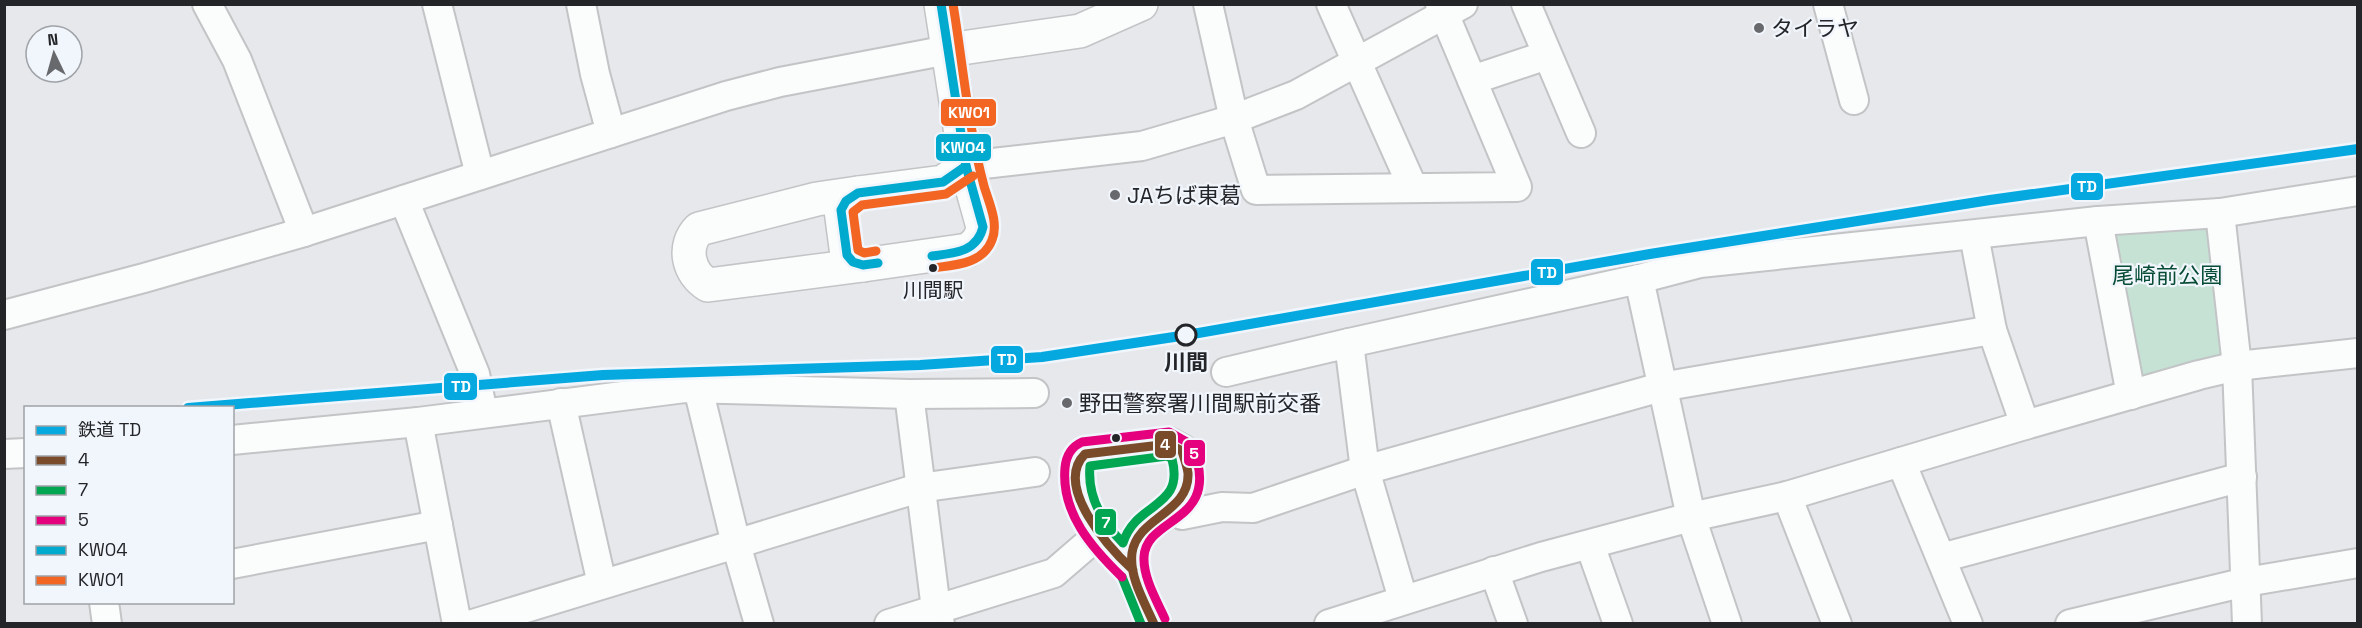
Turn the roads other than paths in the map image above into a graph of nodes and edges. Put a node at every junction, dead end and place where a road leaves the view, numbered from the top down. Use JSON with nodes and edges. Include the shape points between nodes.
{"nodes":[{"id":1,"x":207,"y":4,"type":"edge"},
{"id":2,"x":437,"y":4,"type":"edge"},
{"id":3,"x":582,"y":4,"type":"edge"},
{"id":4,"x":942,"y":4,"type":"edge"},
{"id":5,"x":1141,"y":4,"type":"edge"},
{"id":6,"x":1208,"y":4,"type":"edge"},
{"id":7,"x":1330,"y":4,"type":"edge"},
{"id":8,"x":1526,"y":4,"type":"edge"},
{"id":9,"x":1828,"y":4,"type":"edge"},
{"id":10,"x":1449,"y":8,"type":"edge"},
{"id":11,"x":948,"y":50,"type":"junction"},
{"id":12,"x":1547,"y":55,"type":"junction"},
{"id":13,"x":1358,"y":63,"type":"junction"},
{"id":14,"x":1472,"y":80,"type":"junction"},
{"id":15,"x":1854,"y":100,"type":"dead end"},
{"id":16,"x":1234,"y":119,"type":"junction"},
{"id":17,"x":611,"y":133,"type":"junction"},
{"id":18,"x":1581,"y":133,"type":"dead end"},
{"id":19,"x":480,"y":175,"type":"junction"},
{"id":20,"x":961,"y":181,"type":"junction"},
{"id":21,"x":1413,"y":188,"type":"junction"},
{"id":22,"x":2358,"y":191,"type":"edge"},
{"id":23,"x":858,"y":193,"type":"junction"},
{"id":24,"x":404,"y":200,"type":"junction"},
{"id":25,"x":2220,"y":213,"type":"junction"},
{"id":26,"x":2098,"y":221,"type":"junction"},
{"id":27,"x":304,"y":232,"type":"junction"},
{"id":28,"x":1974,"y":235,"type":"junction"},
{"id":29,"x":863,"y":265,"type":"junction"},
{"id":30,"x":1638,"y":279,"type":"junction"},
{"id":31,"x":4,"y":315,"type":"edge"},
{"id":32,"x":1992,"y":330,"type":"junction"},
{"id":33,"x":1349,"y":343,"type":"junction"},
{"id":34,"x":2358,"y":353,"type":"edge"},
{"id":35,"x":2237,"y":366,"type":"junction"},
{"id":36,"x":1226,"y":372,"type":"dead end"},
{"id":37,"x":1661,"y":387,"type":"junction"},
{"id":38,"x":698,"y":388,"type":"junction"},
{"id":39,"x":1034,"y":393,"type":"dead end"},
{"id":40,"x":909,"y":394,"type":"junction"},
{"id":41,"x":2131,"y":395,"type":"junction"},
{"id":42,"x":561,"y":403,"type":"junction"},
{"id":43,"x":483,"y":413,"type":"junction"},
{"id":44,"x":418,"y":422,"type":"junction"},
{"id":45,"x":2025,"y":425,"type":"junction"},
{"id":46,"x":234,"y":440,"type":"edge"},
{"id":47,"x":24,"y":453,"type":"edge"},
{"id":48,"x":4,"y":454,"type":"edge"},
{"id":49,"x":1901,"y":462,"type":"junction"},
{"id":50,"x":1365,"y":470,"type":"junction"},
{"id":51,"x":1035,"y":472,"type":"dead end"},
{"id":52,"x":2242,"y":477,"type":"junction"},
{"id":53,"x":919,"y":488,"type":"junction"},
{"id":54,"x":1787,"y":496,"type":"junction"},
{"id":55,"x":1173,"y":508,"type":"junction"},
{"id":56,"x":1691,"y":517,"type":"junction"},
{"id":57,"x":438,"y":525,"type":"junction"},
{"id":58,"x":1098,"y":535,"type":"junction"},
{"id":59,"x":736,"y":544,"type":"junction"},
{"id":60,"x":1590,"y":545,"type":"junction"},
{"id":61,"x":1941,"y":558,"type":"junction"},
{"id":62,"x":2358,"y":563,"type":"edge"},
{"id":63,"x":234,"y":564,"type":"edge"},
{"id":64,"x":1133,"y":570,"type":"junction"},
{"id":65,"x":1494,"y":571,"type":"junction"},
{"id":66,"x":2246,"y":582,"type":"junction"},
{"id":67,"x":602,"y":584,"type":"junction"},
{"id":68,"x":104,"y":604,"type":"edge"},
{"id":69,"x":1398,"y":609,"type":"edge"},
{"id":70,"x":938,"y":616,"type":"edge"},
{"id":71,"x":107,"y":624,"type":"edge"},
{"id":72,"x":457,"y":624,"type":"edge"},
{"id":73,"x":473,"y":624,"type":"edge"},
{"id":74,"x":759,"y":624,"type":"edge"},
{"id":75,"x":889,"y":624,"type":"edge"},
{"id":76,"x":1154,"y":624,"type":"edge"},
{"id":77,"x":1329,"y":624,"type":"edge"},
{"id":78,"x":1513,"y":624,"type":"edge"},
{"id":79,"x":1618,"y":624,"type":"edge"},
{"id":80,"x":1727,"y":624,"type":"edge"},
{"id":81,"x":1836,"y":624,"type":"edge"},
{"id":82,"x":1968,"y":624,"type":"edge"},
{"id":83,"x":2070,"y":624,"type":"edge"},
{"id":84,"x":2247,"y":624,"type":"edge"}],
"edges":[{"from":1,"to":27,"type":"street","via":[[237,60]]},
{"from":2,"to":19,"type":"street"},
{"from":3,"to":17,"type":"street"},
{"from":4,"to":11,"type":"street"},
{"from":5,"to":11,"type":"street","via":[[1080,31]]},
{"from":6,"to":16,"type":"street"},
{"from":7,"to":13,"type":"street"},
{"from":8,"to":12,"type":"street"},
{"from":9,"to":15,"type":"street"},
{"from":10,"to":13,"type":"street"},
{"from":10,"to":14,"type":"street"},
{"from":11,"to":17,"type":"street","via":[[780,82]]},
{"from":11,"to":20,"type":"street"},
{"from":12,"to":14,"type":"street"},
{"from":12,"to":18,"type":"street"},
{"from":13,"to":16,"type":"street","via":[[1296,95]]},
{"from":13,"to":21,"type":"street"},
{"from":14,"to":21,"type":"street","via":[[1517,187]]},
{"from":16,"to":20,"type":"street","via":[[1142,146]]},
{"from":16,"to":21,"type":"street","via":[[1256,190]]},
{"from":17,"to":19,"type":"street"},
{"from":19,"to":24,"type":"street"},
{"from":20,"to":23,"type":"street"},
{"from":20,"to":29,"type":"street","via":[[983,227],[977,244],[968,250]]},
{"from":22,"to":25,"type":"street"},
{"from":23,"to":29,"type":"street","via":[[841,210],[847,255]]},
{"from":23,"to":29,"type":"street","via":[[817,199],[699,229],[691,237],[688,249],[692,271],[708,285]]},
{"from":24,"to":27,"type":"street"},
{"from":24,"to":43,"type":"street","via":[[475,374]]},
{"from":25,"to":26,"type":"street"},
{"from":25,"to":35,"type":"street"},
{"from":26,"to":28,"type":"street"},
{"from":26,"to":41,"type":"street"},
{"from":27,"to":31,"type":"street"},
{"from":28,"to":30,"type":"street","via":[[1700,263]]},
{"from":28,"to":32,"type":"street"},
{"from":30,"to":33,"type":"street"},
{"from":30,"to":37,"type":"street"},
{"from":32,"to":37,"type":"street"},
{"from":32,"to":45,"type":"street"},
{"from":33,"to":36,"type":"street"},
{"from":33,"to":50,"type":"street"},
{"from":34,"to":35,"type":"street"},
{"from":35,"to":41,"type":"street"},
{"from":35,"to":52,"type":"street"},
{"from":37,"to":50,"type":"street"},
{"from":37,"to":56,"type":"street"},
{"from":38,"to":40,"type":"street"},
{"from":38,"to":42,"type":"street"},
{"from":38,"to":59,"type":"street"},
{"from":39,"to":40,"type":"street"},
{"from":40,"to":53,"type":"street"},
{"from":41,"to":45,"type":"street"},
{"from":42,"to":43,"type":"street"},
{"from":42,"to":67,"type":"street"},
{"from":43,"to":44,"type":"street"},
{"from":44,"to":46,"type":"street"},
{"from":44,"to":57,"type":"street"},
{"from":45,"to":49,"type":"street"},
{"from":47,"to":48,"type":"street"},
{"from":49,"to":54,"type":"street"},
{"from":49,"to":61,"type":"street"},
{"from":50,"to":55,"type":"street","via":[[1253,508],[1222,507],[1182,514]]},
{"from":50,"to":69,"type":"street"},
{"from":51,"to":53,"type":"street"},
{"from":52,"to":61,"type":"street"},
{"from":52,"to":66,"type":"street"},
{"from":53,"to":59,"type":"street"},
{"from":53,"to":70,"type":"street"},
{"from":54,"to":56,"type":"street"},
{"from":54,"to":81,"type":"street"},
{"from":55,"to":58,"type":"street","via":[[1183,496],[1188,477],[1182,451],[1169,444],[1085,454],[1076,468],[1078,490]]},
{"from":55,"to":64,"type":"street","via":[[1134,542]]},
{"from":56,"to":60,"type":"street"},
{"from":56,"to":80,"type":"street"},
{"from":57,"to":63,"type":"street"},
{"from":57,"to":72,"type":"street"},
{"from":58,"to":64,"type":"street"},
{"from":58,"to":70,"type":"street","via":[[1054,573]]},
{"from":59,"to":67,"type":"street"},
{"from":59,"to":74,"type":"street"},
{"from":60,"to":65,"type":"street"},
{"from":60,"to":79,"type":"street"},
{"from":61,"to":82,"type":"street"},
{"from":62,"to":66,"type":"street"},
{"from":64,"to":76,"type":"street"},
{"from":65,"to":69,"type":"street"},
{"from":65,"to":78,"type":"street"},
{"from":66,"to":83,"type":"street"},
{"from":66,"to":84,"type":"street"},
{"from":67,"to":73,"type":"street"},
{"from":68,"to":71,"type":"street"},
{"from":69,"to":77,"type":"street"},
{"from":70,"to":75,"type":"street"}]}
